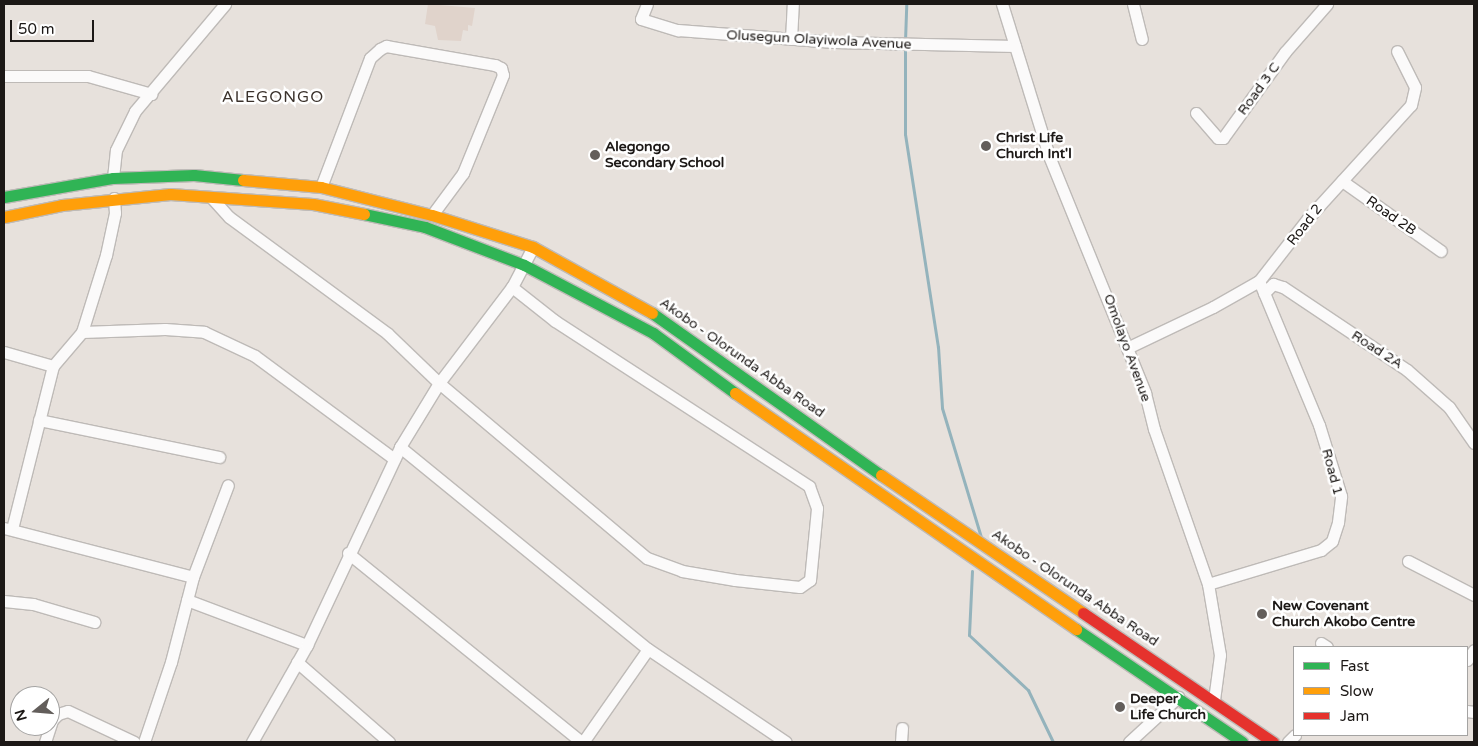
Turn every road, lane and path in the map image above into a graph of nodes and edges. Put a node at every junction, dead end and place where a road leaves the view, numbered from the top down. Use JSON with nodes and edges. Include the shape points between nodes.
{"nodes":[{"id":1,"x":225,"y":4,"type":"edge"},
{"id":2,"x":647,"y":4,"type":"edge"},
{"id":3,"x":793,"y":4,"type":"edge"},
{"id":4,"x":1002,"y":4,"type":"edge"},
{"id":5,"x":1132,"y":4,"type":"edge"},
{"id":6,"x":1322,"y":6,"type":"edge"},
{"id":7,"x":792,"y":39,"type":"junction"},
{"id":8,"x":1142,"y":39,"type":"dead end"},
{"id":9,"x":1016,"y":46,"type":"junction"},
{"id":10,"x":1397,"y":51,"type":"dead end"},
{"id":11,"x":4,"y":76,"type":"edge"},
{"id":12,"x":151,"y":94,"type":"junction"},
{"id":13,"x":1196,"y":113,"type":"dead end"},
{"id":14,"x":113,"y":178,"type":"junction"},
{"id":15,"x":1342,"y":181,"type":"junction"},
{"id":16,"x":320,"y":187,"type":"junction"},
{"id":17,"x":4,"y":197,"type":"edge"},
{"id":18,"x":211,"y":197,"type":"junction"},
{"id":19,"x":114,"y":198,"type":"junction"},
{"id":20,"x":432,"y":215,"type":"junction"},
{"id":21,"x":4,"y":217,"type":"edge"},
{"id":22,"x":533,"y":247,"type":"junction"},
{"id":23,"x":1441,"y":251,"type":"dead end"},
{"id":24,"x":524,"y":265,"type":"junction"},
{"id":25,"x":1259,"y":281,"type":"junction"},
{"id":26,"x":512,"y":287,"type":"junction"},
{"id":27,"x":1264,"y":293,"type":"junction"},
{"id":28,"x":82,"y":332,"type":"junction"},
{"id":29,"x":1127,"y":348,"type":"junction"},
{"id":30,"x":4,"y":352,"type":"edge"},
{"id":31,"x":53,"y":366,"type":"junction"},
{"id":32,"x":439,"y":383,"type":"junction"},
{"id":33,"x":39,"y":420,"type":"junction"},
{"id":34,"x":1474,"y":443,"type":"edge"},
{"id":35,"x":400,"y":447,"type":"junction"},
{"id":36,"x":219,"y":457,"type":"dead end"},
{"id":37,"x":394,"y":459,"type":"junction"},
{"id":38,"x":228,"y":486,"type":"dead end"},
{"id":39,"x":928,"y":507,"type":"junction"},
{"id":40,"x":917,"y":522,"type":"junction"},
{"id":41,"x":8,"y":528,"type":"edge"},
{"id":42,"x":348,"y":553,"type":"junction"},
{"id":43,"x":1408,"y":561,"type":"dead end"},
{"id":44,"x":193,"y":577,"type":"junction"},
{"id":45,"x":1208,"y":584,"type":"junction"},
{"id":46,"x":1474,"y":595,"type":"edge"},
{"id":47,"x":187,"y":600,"type":"junction"},
{"id":48,"x":4,"y":601,"type":"edge"},
{"id":49,"x":94,"y":622,"type":"dead end"},
{"id":50,"x":307,"y":645,"type":"junction"},
{"id":51,"x":648,"y":649,"type":"junction"},
{"id":52,"x":297,"y":662,"type":"junction"},
{"id":53,"x":1178,"y":697,"type":"junction"},
{"id":54,"x":1214,"y":700,"type":"junction"},
{"id":55,"x":902,"y":728,"type":"dead end"},
{"id":56,"x":45,"y":742,"type":"edge"},
{"id":57,"x":134,"y":742,"type":"edge"},
{"id":58,"x":144,"y":742,"type":"edge"},
{"id":59,"x":252,"y":742,"type":"edge"},
{"id":60,"x":389,"y":742,"type":"edge"},
{"id":61,"x":582,"y":742,"type":"edge"},
{"id":62,"x":786,"y":742,"type":"edge"},
{"id":63,"x":901,"y":742,"type":"edge"},
{"id":64,"x":1129,"y":742,"type":"edge"},
{"id":65,"x":1242,"y":742,"type":"edge"},
{"id":66,"x":1273,"y":742,"type":"edge"}],
"edges":[{"from":1,"to":12,"type":"street"},
{"from":2,"to":7,"type":"street","name":"Olusegun Olayiwola Avenue","via":[[641,19],[663,28]]},
{"from":3,"to":7,"type":"street"},
{"from":4,"to":9,"type":"street","name":"Omolayo Avenue"},
{"from":5,"to":8,"type":"street"},
{"from":6,"to":13,"type":"street","name":"Road 3 C","via":[[1223,138],[1218,138]]},
{"from":7,"to":9,"type":"street","name":"Olusegun Olayiwola Avenue"},
{"from":9,"to":29,"type":"street","name":"Omolayo Avenue","via":[[1035,116],[1060,187]]},
{"from":10,"to":15,"type":"street","name":"Road 2","via":[[1415,87],[1415,96],[1411,105]]},
{"from":11,"to":12,"type":"street","via":[[88,76]]},
{"from":12,"to":14,"type":"street","via":[[125,126],[116,150]]},
{"from":14,"to":16,"type":"main road","name":"Akobo - Olorunda Abba Road","via":[[184,174]]},
{"from":14,"to":17,"type":"main road","name":"Akobo - Olorunda Abba Road"},
{"from":15,"to":23,"type":"street","name":"Road 2B"},
{"from":15,"to":25,"type":"street","name":"Road 2"},
{"from":16,"to":20,"type":"main road","name":"Akobo - Olorunda Abba Road"},
{"from":16,"to":20,"type":"street","via":[[370,58],[380,50],[386,46],[495,65],[501,68],[503,75],[463,174]]},
{"from":18,"to":19,"type":"main road","via":[[170,194]]},
{"from":18,"to":24,"type":"main road","via":[[313,204],[425,227]]},
{"from":18,"to":32,"type":"street","via":[[229,217],[388,334]]},
{"from":19,"to":21,"type":"main road"},
{"from":19,"to":28,"type":"street","via":[[115,214],[106,255]]},
{"from":20,"to":22,"type":"main road","name":"Akobo - Olorunda Abba Road"},
{"from":22,"to":24,"type":"street"},
{"from":22,"to":39,"type":"main road","name":"Akobo - Olorunda Abba Road","via":[[660,317]]},
{"from":24,"to":26,"type":"street"},
{"from":24,"to":40,"type":"main road","via":[[653,333]]},
{"from":25,"to":27,"type":"street","name":"Road 1"},
{"from":25,"to":29,"type":"street","name":"Road 2"},
{"from":26,"to":32,"type":"street"},
{"from":26,"to":32,"type":"street","via":[[555,321],[809,486],[817,508],[810,580],[800,587],[735,580],[682,571],[647,558]]},
{"from":27,"to":34,"type":"street","name":"Road 2A","via":[[1273,284],[1283,287],[1407,370],[1449,407]]},
{"from":27,"to":45,"type":"street","name":"Road 1","via":[[1319,426],[1341,496],[1338,522],[1332,541],[1321,550]]},
{"from":28,"to":31,"type":"street"},
{"from":28,"to":37,"type":"street","via":[[165,329],[204,332],[255,356]]},
{"from":29,"to":45,"type":"street","name":"Omolayo Avenue","via":[[1146,393],[1154,429]]},
{"from":30,"to":31,"type":"street"},
{"from":31,"to":33,"type":"street"},
{"from":32,"to":35,"type":"street"},
{"from":33,"to":36,"type":"street"},
{"from":33,"to":41,"type":"street"},
{"from":35,"to":37,"type":"street"},
{"from":35,"to":51,"type":"street"},
{"from":37,"to":42,"type":"street"},
{"from":38,"to":44,"type":"street"},
{"from":39,"to":40,"type":"main road"},
{"from":39,"to":54,"type":"main road","name":"Akobo - Olorunda Abba Road"},
{"from":40,"to":53,"type":"main road"},
{"from":41,"to":44,"type":"street"},
{"from":42,"to":50,"type":"street"},
{"from":42,"to":61,"type":"street"},
{"from":43,"to":46,"type":"street"},
{"from":44,"to":47,"type":"street"},
{"from":45,"to":54,"type":"street","name":"Omolayo Avenue","via":[[1220,655]]},
{"from":47,"to":50,"type":"street"},
{"from":47,"to":58,"type":"street","via":[[171,662]]},
{"from":48,"to":49,"type":"street","via":[[33,604]]},
{"from":50,"to":52,"type":"street"},
{"from":51,"to":61,"type":"street"},
{"from":51,"to":62,"type":"street"},
{"from":52,"to":59,"type":"street"},
{"from":52,"to":60,"type":"street"},
{"from":53,"to":64,"type":"street"},
{"from":53,"to":65,"type":"main road"},
{"from":54,"to":66,"type":"main road","name":"Akobo - Olorunda Abba Road"},
{"from":55,"to":63,"type":"street"},
{"from":56,"to":57,"type":"street","via":[[52,720],[68,711]]}]}
